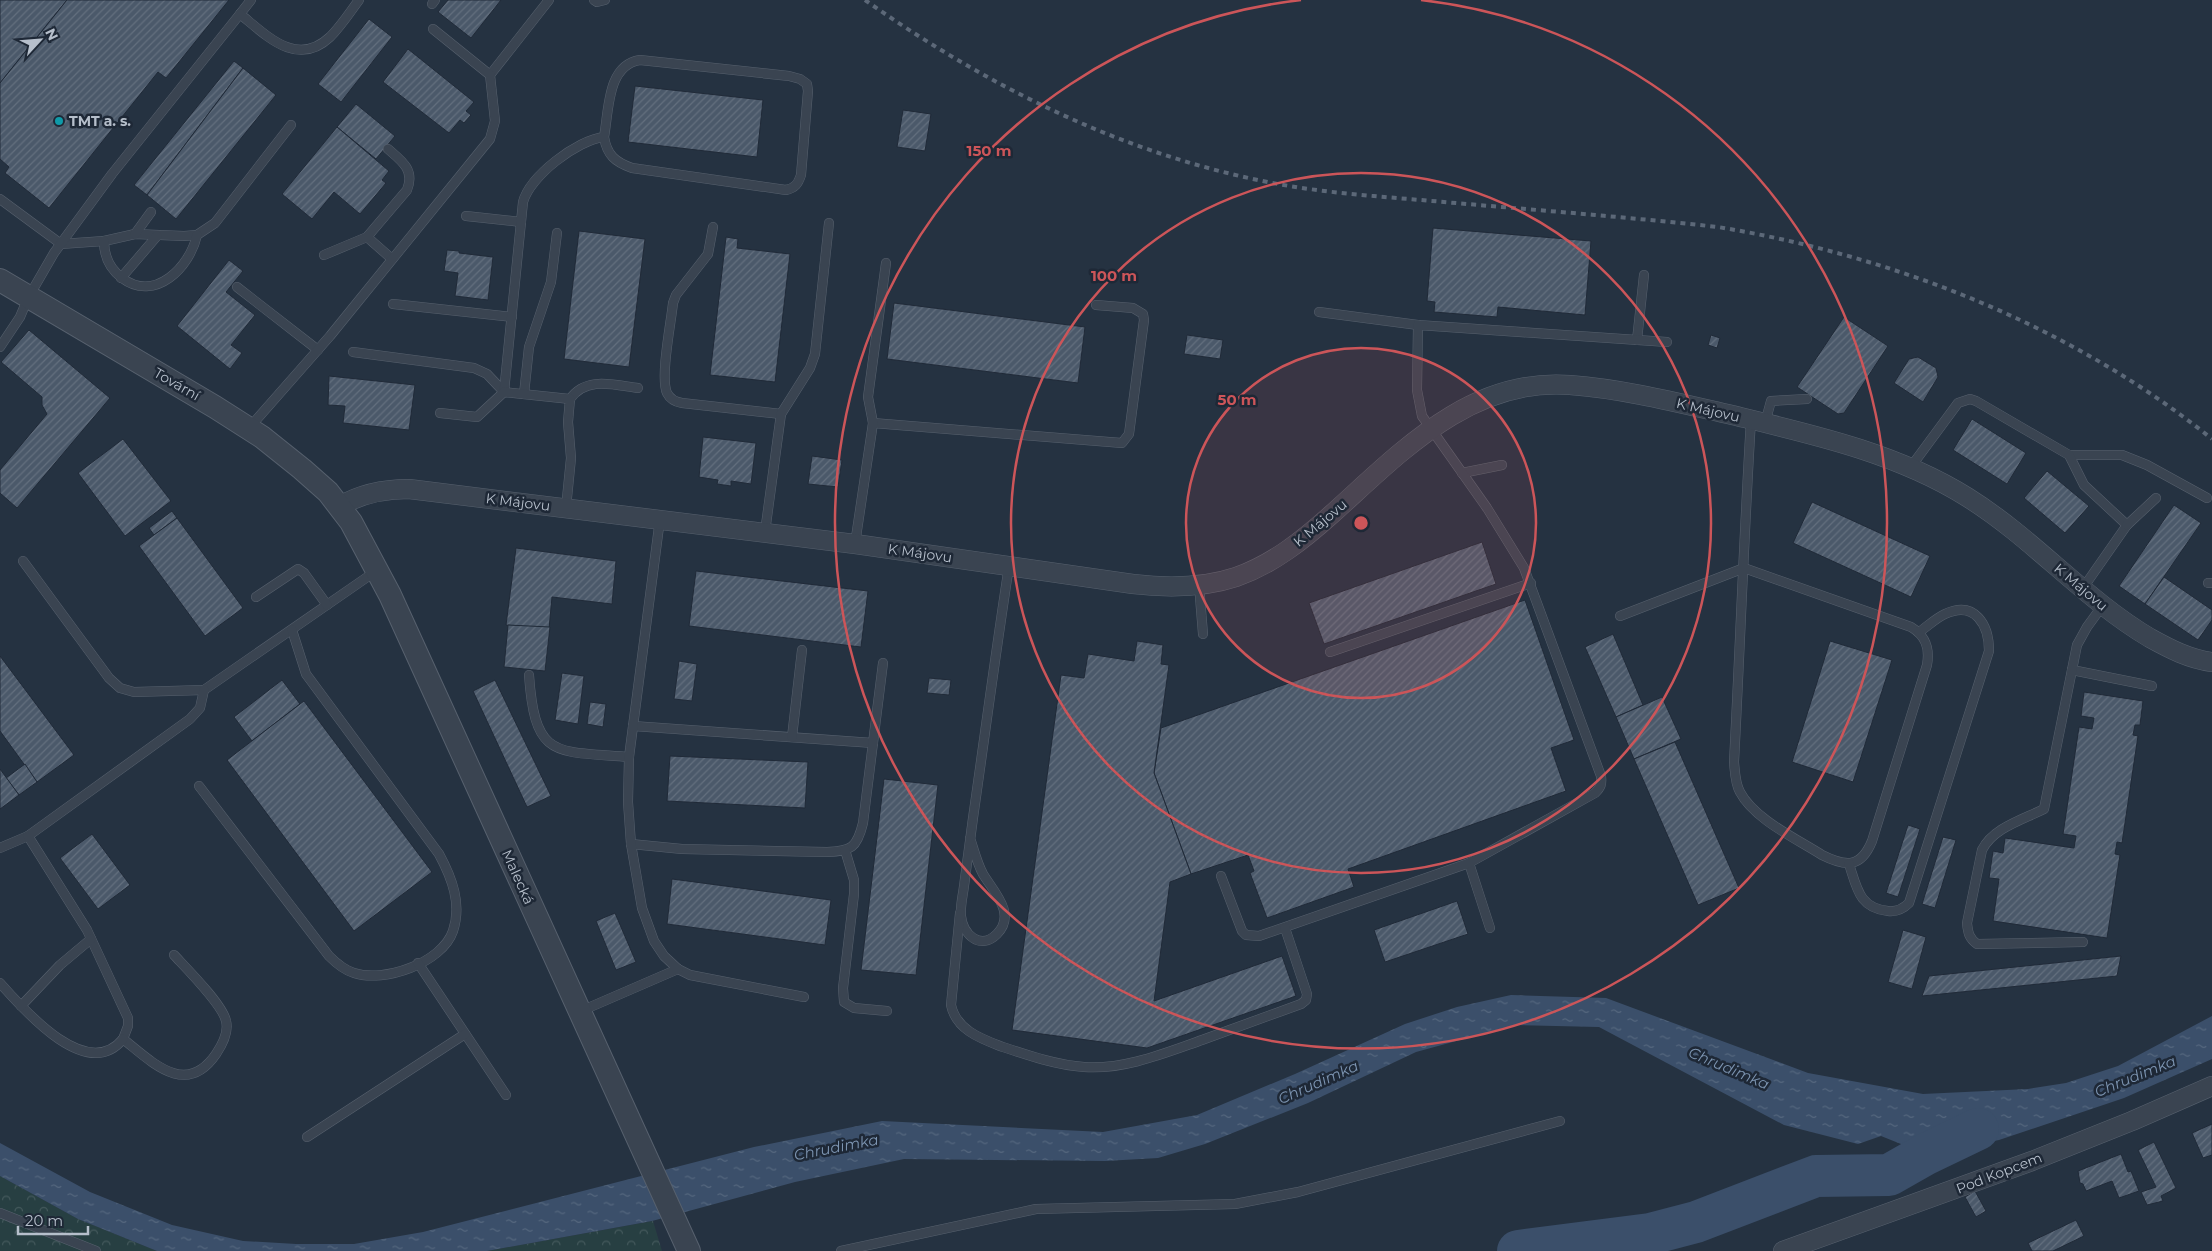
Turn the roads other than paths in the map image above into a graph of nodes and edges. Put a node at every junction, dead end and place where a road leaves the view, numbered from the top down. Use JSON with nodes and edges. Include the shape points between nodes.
{"nodes":[{"id":1,"x":251,"y":0,"type":"edge"},
{"id":2,"x":359,"y":0,"type":"edge"},
{"id":3,"x":550,"y":0,"type":"edge"},
{"id":4,"x":594,"y":0,"type":"edge"},
{"id":5,"x":605,"y":0,"type":"edge"},
{"id":6,"x":240,"y":14,"type":"junction"},
{"id":7,"x":433,"y":29,"type":"dead end"},
{"id":8,"x":490,"y":75,"type":"junction"},
{"id":9,"x":291,"y":125,"type":"dead end"},
{"id":10,"x":604,"y":137,"type":"junction"},
{"id":11,"x":388,"y":149,"type":"dead end"},
{"id":12,"x":0,"y":198,"type":"edge"},
{"id":13,"x":150,"y":212,"type":"dead end"},
{"id":14,"x":466,"y":216,"type":"dead end"},
{"id":15,"x":521,"y":222,"type":"junction"},
{"id":16,"x":829,"y":223,"type":"dead end"},
{"id":17,"x":713,"y":227,"type":"dead end"},
{"id":18,"x":557,"y":233,"type":"dead end"},
{"id":19,"x":135,"y":234,"type":"junction"},
{"id":20,"x":197,"y":235,"type":"junction"},
{"id":21,"x":157,"y":236,"type":"junction"},
{"id":22,"x":367,"y":237,"type":"junction"},
{"id":23,"x":104,"y":241,"type":"junction"},
{"id":24,"x":61,"y":244,"type":"junction"},
{"id":25,"x":324,"y":255,"type":"dead end"},
{"id":26,"x":392,"y":259,"type":"junction"},
{"id":27,"x":886,"y":263,"type":"dead end"},
{"id":28,"x":1644,"y":276,"type":"dead end"},
{"id":29,"x":121,"y":278,"type":"junction"},
{"id":30,"x":0,"y":280,"type":"edge"},
{"id":31,"x":237,"y":287,"type":"dead end"},
{"id":32,"x":28,"y":298,"type":"junction"},
{"id":33,"x":394,"y":304,"type":"dead end"},
{"id":34,"x":1096,"y":305,"type":"dead end"},
{"id":35,"x":1319,"y":312,"type":"dead end"},
{"id":36,"x":512,"y":317,"type":"junction"},
{"id":37,"x":1418,"y":325,"type":"junction"},
{"id":38,"x":1637,"y":340,"type":"junction"},
{"id":39,"x":1667,"y":342,"type":"dead end"},
{"id":40,"x":0,"y":347,"type":"edge"},
{"id":41,"x":318,"y":350,"type":"junction"},
{"id":42,"x":353,"y":352,"type":"dead end"},
{"id":43,"x":638,"y":388,"type":"dead end"},
{"id":44,"x":504,"y":392,"type":"junction"},
{"id":45,"x":524,"y":394,"type":"junction"},
{"id":46,"x":570,"y":399,"type":"junction"},
{"id":47,"x":1807,"y":399,"type":"dead end"},
{"id":48,"x":440,"y":414,"type":"dead end"},
{"id":49,"x":781,"y":414,"type":"junction"},
{"id":50,"x":1758,"y":422,"type":"junction"},
{"id":51,"x":873,"y":423,"type":"junction"},
{"id":52,"x":249,"y":428,"type":"junction"},
{"id":53,"x":1430,"y":428,"type":"junction"},
{"id":54,"x":2069,"y":454,"type":"junction"},
{"id":55,"x":1502,"y":465,"type":"dead end"},
{"id":56,"x":1910,"y":468,"type":"junction"},
{"id":57,"x":1462,"y":473,"type":"junction"},
{"id":58,"x":2156,"y":498,"type":"dead end"},
{"id":59,"x":2207,"y":498,"type":"dead end"},
{"id":60,"x":340,"y":506,"type":"junction"},
{"id":61,"x":566,"y":508,"type":"junction"},
{"id":62,"x":660,"y":519,"type":"junction"},
{"id":63,"x":2127,"y":526,"type":"junction"},
{"id":64,"x":765,"y":532,"type":"junction"},
{"id":65,"x":855,"y":544,"type":"junction"},
{"id":66,"x":22,"y":560,"type":"dead end"},
{"id":67,"x":1009,"y":566,"type":"junction"},
{"id":68,"x":1744,"y":568,"type":"junction"},
{"id":69,"x":377,"y":570,"type":"junction"},
{"id":70,"x":1531,"y":584,"type":"junction"},
{"id":71,"x":1199,"y":585,"type":"junction"},
{"id":72,"x":2083,"y":588,"type":"junction"},
{"id":73,"x":256,"y":597,"type":"dead end"},
{"id":74,"x":327,"y":605,"type":"junction"},
{"id":75,"x":2103,"y":605,"type":"junction"},
{"id":76,"x":1620,"y":616,"type":"dead end"},
{"id":77,"x":292,"y":630,"type":"junction"},
{"id":78,"x":1919,"y":632,"type":"junction"},
{"id":79,"x":1203,"y":634,"type":"dead end"},
{"id":80,"x":802,"y":650,"type":"dead end"},
{"id":81,"x":1330,"y":652,"type":"dead end"},
{"id":82,"x":2212,"y":662,"type":"edge"},
{"id":83,"x":883,"y":663,"type":"dead end"},
{"id":84,"x":2072,"y":670,"type":"junction"},
{"id":85,"x":529,"y":674,"type":"dead end"},
{"id":86,"x":2152,"y":686,"type":"dead end"},
{"id":87,"x":204,"y":690,"type":"junction"},
{"id":88,"x":633,"y":726,"type":"junction"},
{"id":89,"x":792,"y":737,"type":"junction"},
{"id":90,"x":873,"y":743,"type":"junction"},
{"id":91,"x":629,"y":757,"type":"junction"},
{"id":92,"x":199,"y":786,"type":"dead end"},
{"id":93,"x":28,"y":836,"type":"junction"},
{"id":94,"x":970,"y":838,"type":"junction"},
{"id":95,"x":631,"y":844,"type":"junction"},
{"id":96,"x":0,"y":848,"type":"edge"},
{"id":97,"x":845,"y":850,"type":"junction"},
{"id":98,"x":1469,"y":863,"type":"junction"},
{"id":99,"x":1848,"y":864,"type":"junction"},
{"id":100,"x":1222,"y":876,"type":"dead end"},
{"id":101,"x":960,"y":913,"type":"junction"},
{"id":102,"x":1285,"y":928,"type":"junction"},
{"id":103,"x":1490,"y":928,"type":"dead end"},
{"id":104,"x":91,"y":939,"type":"junction"},
{"id":105,"x":2084,"y":942,"type":"dead end"},
{"id":106,"x":174,"y":955,"type":"dead end"},
{"id":107,"x":418,"y":963,"type":"junction"},
{"id":108,"x":678,"y":969,"type":"junction"},
{"id":109,"x":0,"y":983,"type":"edge"},
{"id":110,"x":804,"y":997,"type":"dead end"},
{"id":111,"x":21,"y":1006,"type":"junction"},
{"id":112,"x":887,"y":1011,"type":"dead end"},
{"id":113,"x":579,"y":1012,"type":"junction"},
{"id":114,"x":465,"y":1034,"type":"junction"},
{"id":115,"x":123,"y":1039,"type":"junction"},
{"id":116,"x":2212,"y":1086,"type":"edge"},
{"id":117,"x":506,"y":1095,"type":"dead end"},
{"id":118,"x":1560,"y":1121,"type":"dead end"},
{"id":119,"x":307,"y":1136,"type":"dead end"},
{"id":120,"x":0,"y":1213,"type":"edge"},
{"id":121,"x":685,"y":1244,"type":"edge"},
{"id":122,"x":96,"y":1251,"type":"edge"},
{"id":123,"x":841,"y":1251,"type":"edge"},
{"id":124,"x":1783,"y":1251,"type":"edge"}],
"edges":[{"from":1,"to":6,"type":"lane"},
{"from":2,"to":6,"type":"lane","via":[[331,36],[309,50],[277,43]]},
{"from":3,"to":8,"type":"lane"},
{"from":4,"to":5,"type":"lane"},
{"from":6,"to":24,"type":"lane","via":[[112,174]]},
{"from":7,"to":8,"type":"lane"},
{"from":8,"to":26,"type":"lane","via":[[495,121],[490,140]]},
{"from":9,"to":20,"type":"lane","via":[[215,223]]},
{"from":10,"to":10,"type":"lane","via":[[610,156],[632,168],[786,190],[799,183],[801,176],[807,84],[789,76],[640,60],[630,62],[614,80]]},
{"from":10,"to":15,"type":"lane","via":[[593,138],[578,146],[531,184],[525,194]]},
{"from":11,"to":22,"type":"lane","via":[[405,164],[409,183],[407,190]]},
{"from":12,"to":24,"type":"lane"},
{"from":13,"to":19,"type":"lane"},
{"from":14,"to":15,"type":"lane"},
{"from":15,"to":36,"type":"lane"},
{"from":16,"to":49,"type":"lane","via":[[815,354],[810,368]]},
{"from":17,"to":49,"type":"lane","via":[[708,254],[676,294],[673,303],[665,379],[668,394],[671,399],[682,403]]},
{"from":18,"to":45,"type":"lane","via":[[551,282],[530,347]]},
{"from":19,"to":21,"type":"lane"},
{"from":19,"to":23,"type":"lane"},
{"from":20,"to":21,"type":"lane"},
{"from":20,"to":29,"type":"lane","via":[[191,255],[163,282],[143,287]]},
{"from":21,"to":29,"type":"lane"},
{"from":22,"to":25,"type":"lane"},
{"from":22,"to":26,"type":"lane"},
{"from":23,"to":24,"type":"lane"},
{"from":23,"to":29,"type":"lane","via":[[108,261]]},
{"from":24,"to":32,"type":"lane"},
{"from":26,"to":41,"type":"lane"},
{"from":27,"to":51,"type":"lane","via":[[868,397]]},
{"from":28,"to":38,"type":"lane"},
{"from":30,"to":32,"type":"street","name":"Tovární"},
{"from":31,"to":41,"type":"lane"},
{"from":32,"to":40,"type":"lane","via":[[20,318]]},
{"from":32,"to":52,"type":"street","name":"Tovární"},
{"from":33,"to":36,"type":"lane"},
{"from":34,"to":51,"type":"lane","via":[[1133,308],[1143,314],[1129,434],[1122,443]]},
{"from":35,"to":37,"type":"lane"},
{"from":36,"to":44,"type":"lane"},
{"from":37,"to":38,"type":"lane"},
{"from":37,"to":53,"type":"lane","via":[[1418,405]]},
{"from":38,"to":39,"type":"lane"},
{"from":41,"to":52,"type":"lane"},
{"from":42,"to":44,"type":"lane","via":[[474,368],[487,374]]},
{"from":43,"to":46,"type":"lane","via":[[589,384]]},
{"from":44,"to":45,"type":"lane"},
{"from":44,"to":48,"type":"lane","via":[[477,417]]},
{"from":45,"to":46,"type":"lane"},
{"from":46,"to":61,"type":"lane","via":[[571,458]]},
{"from":47,"to":50,"type":"lane","via":[[1771,401]]},
{"from":49,"to":64,"type":"lane"},
{"from":50,"to":53,"type":"street","name":"K Májovu","via":[[1660,400],[1553,384],[1518,388],[1485,398]]},
{"from":50,"to":56,"type":"street","name":"K Májovu","via":[[1848,446]]},
{"from":50,"to":68,"type":"lane"},
{"from":51,"to":65,"type":"lane"},
{"from":52,"to":60,"type":"street","name":"Tovární","via":[[315,479]]},
{"from":53,"to":57,"type":"lane"},
{"from":53,"to":71,"type":"street","name":"K Májovu","via":[[1281,555],[1236,577]]},
{"from":54,"to":56,"type":"lane","via":[[1970,399],[1958,403]]},
{"from":54,"to":59,"type":"lane","via":[[2122,455]]},
{"from":54,"to":63,"type":"lane","via":[[2084,485]]},
{"from":55,"to":57,"type":"lane"},
{"from":56,"to":72,"type":"street","name":"K Májovu","via":[[1940,481],[1988,511]]},
{"from":57,"to":70,"type":"lane","via":[[1492,516]]},
{"from":58,"to":63,"type":"lane"},
{"from":60,"to":61,"type":"street","name":"K Májovu","via":[[371,492],[409,488]]},
{"from":60,"to":69,"type":"street","name":"Malecká"},
{"from":61,"to":62,"type":"street","name":"K Májovu"},
{"from":62,"to":64,"type":"street","name":"K Májovu"},
{"from":62,"to":88,"type":"lane"},
{"from":63,"to":72,"type":"lane"},
{"from":64,"to":65,"type":"street","name":"K Májovu"},
{"from":65,"to":67,"type":"street","name":"K Májovu"},
{"from":66,"to":87,"type":"lane","via":[[109,678],[120,688],[134,692]]},
{"from":67,"to":71,"type":"street","name":"K Májovu","via":[[1155,586]]},
{"from":67,"to":94,"type":"lane"},
{"from":68,"to":76,"type":"lane"},
{"from":68,"to":78,"type":"lane"},
{"from":68,"to":99,"type":"lane","via":[[1735,778],[1748,804],[1760,815],[1822,855]]},
{"from":69,"to":74,"type":"lane"},
{"from":69,"to":113,"type":"street","name":"Malecká"},
{"from":70,"to":81,"type":"lane"},
{"from":70,"to":98,"type":"lane","via":[[1602,783],[1595,793]]},
{"from":71,"to":79,"type":"lane"},
{"from":72,"to":75,"type":"street","name":"K Májovu"},
{"from":73,"to":74,"type":"lane","via":[[298,569]]},
{"from":74,"to":77,"type":"lane"},
{"from":75,"to":82,"type":"street","name":"K Májovu","via":[[2165,646],[2195,660]]},
{"from":75,"to":84,"type":"lane","via":[[2082,635]]},
{"from":77,"to":87,"type":"lane"},
{"from":77,"to":107,"type":"lane","via":[[306,674],[449,872],[457,904],[452,933],[441,949]]},
{"from":78,"to":99,"type":"lane","via":[[1928,647],[1927,665],[1872,841],[1864,856]]},
{"from":78,"to":99,"type":"lane","via":[[1946,614],[1964,610],[1982,620],[1989,651],[1909,903],[1893,911],[1870,906],[1861,897]]},
{"from":80,"to":89,"type":"lane"},
{"from":83,"to":90,"type":"lane"},
{"from":84,"to":86,"type":"lane"},
{"from":84,"to":105,"type":"lane","via":[[2044,809],[1994,833],[1986,841],[1967,923],[1968,934],[1977,944]]},
{"from":85,"to":91,"type":"lane","via":[[533,715],[546,741],[570,752]]},
{"from":87,"to":93,"type":"lane","via":[[200,708],[190,719]]},
{"from":88,"to":89,"type":"lane"},
{"from":88,"to":91,"type":"lane"},
{"from":89,"to":90,"type":"lane"},
{"from":90,"to":97,"type":"lane","via":[[860,834],[853,847]]},
{"from":91,"to":95,"type":"lane"},
{"from":92,"to":107,"type":"lane","via":[[329,956],[341,967],[371,976],[389,975]]},
{"from":93,"to":96,"type":"lane"},
{"from":93,"to":104,"type":"lane"},
{"from":94,"to":101,"type":"lane"},
{"from":94,"to":101,"type":"lane","via":[[978,863],[1003,905],[1004,919],[997,935],[976,940],[967,934]]},
{"from":95,"to":97,"type":"lane","via":[[682,849]]},
{"from":95,"to":108,"type":"lane","via":[[648,929],[664,956]]},
{"from":97,"to":112,"type":"lane","via":[[854,880],[854,894],[844,1002],[854,1008]]},
{"from":98,"to":102,"type":"lane"},
{"from":98,"to":103,"type":"lane"},
{"from":100,"to":102,"type":"lane","via":[[1246,936],[1259,936]]},
{"from":101,"to":102,"type":"lane","via":[[951,1005],[958,1024],[1004,1047],[1085,1068],[1121,1064],[1164,1053],[1301,1004],[1307,994]]},
{"from":104,"to":111,"type":"lane","via":[[60,965]]},
{"from":104,"to":115,"type":"lane","via":[[126,1011],[128,1026]]},
{"from":106,"to":115,"type":"lane","via":[[223,1013],[227,1023],[220,1048],[197,1072],[177,1075],[161,1069]]},
{"from":107,"to":114,"type":"lane"},
{"from":108,"to":110,"type":"lane","via":[[690,975]]},
{"from":108,"to":113,"type":"lane"},
{"from":109,"to":111,"type":"lane"},
{"from":111,"to":115,"type":"lane","via":[[64,1043],[85,1052],[109,1051]]},
{"from":113,"to":121,"type":"street","name":"Malecká"},
{"from":114,"to":117,"type":"lane"},
{"from":114,"to":119,"type":"lane"},
{"from":116,"to":124,"type":"street","name":"Pod Kopcem","via":[[2032,1161]]},
{"from":118,"to":123,"type":"lane","via":[[1264,1199],[1235,1204],[1036,1209]]},
{"from":120,"to":122,"type":"lane"}]}
